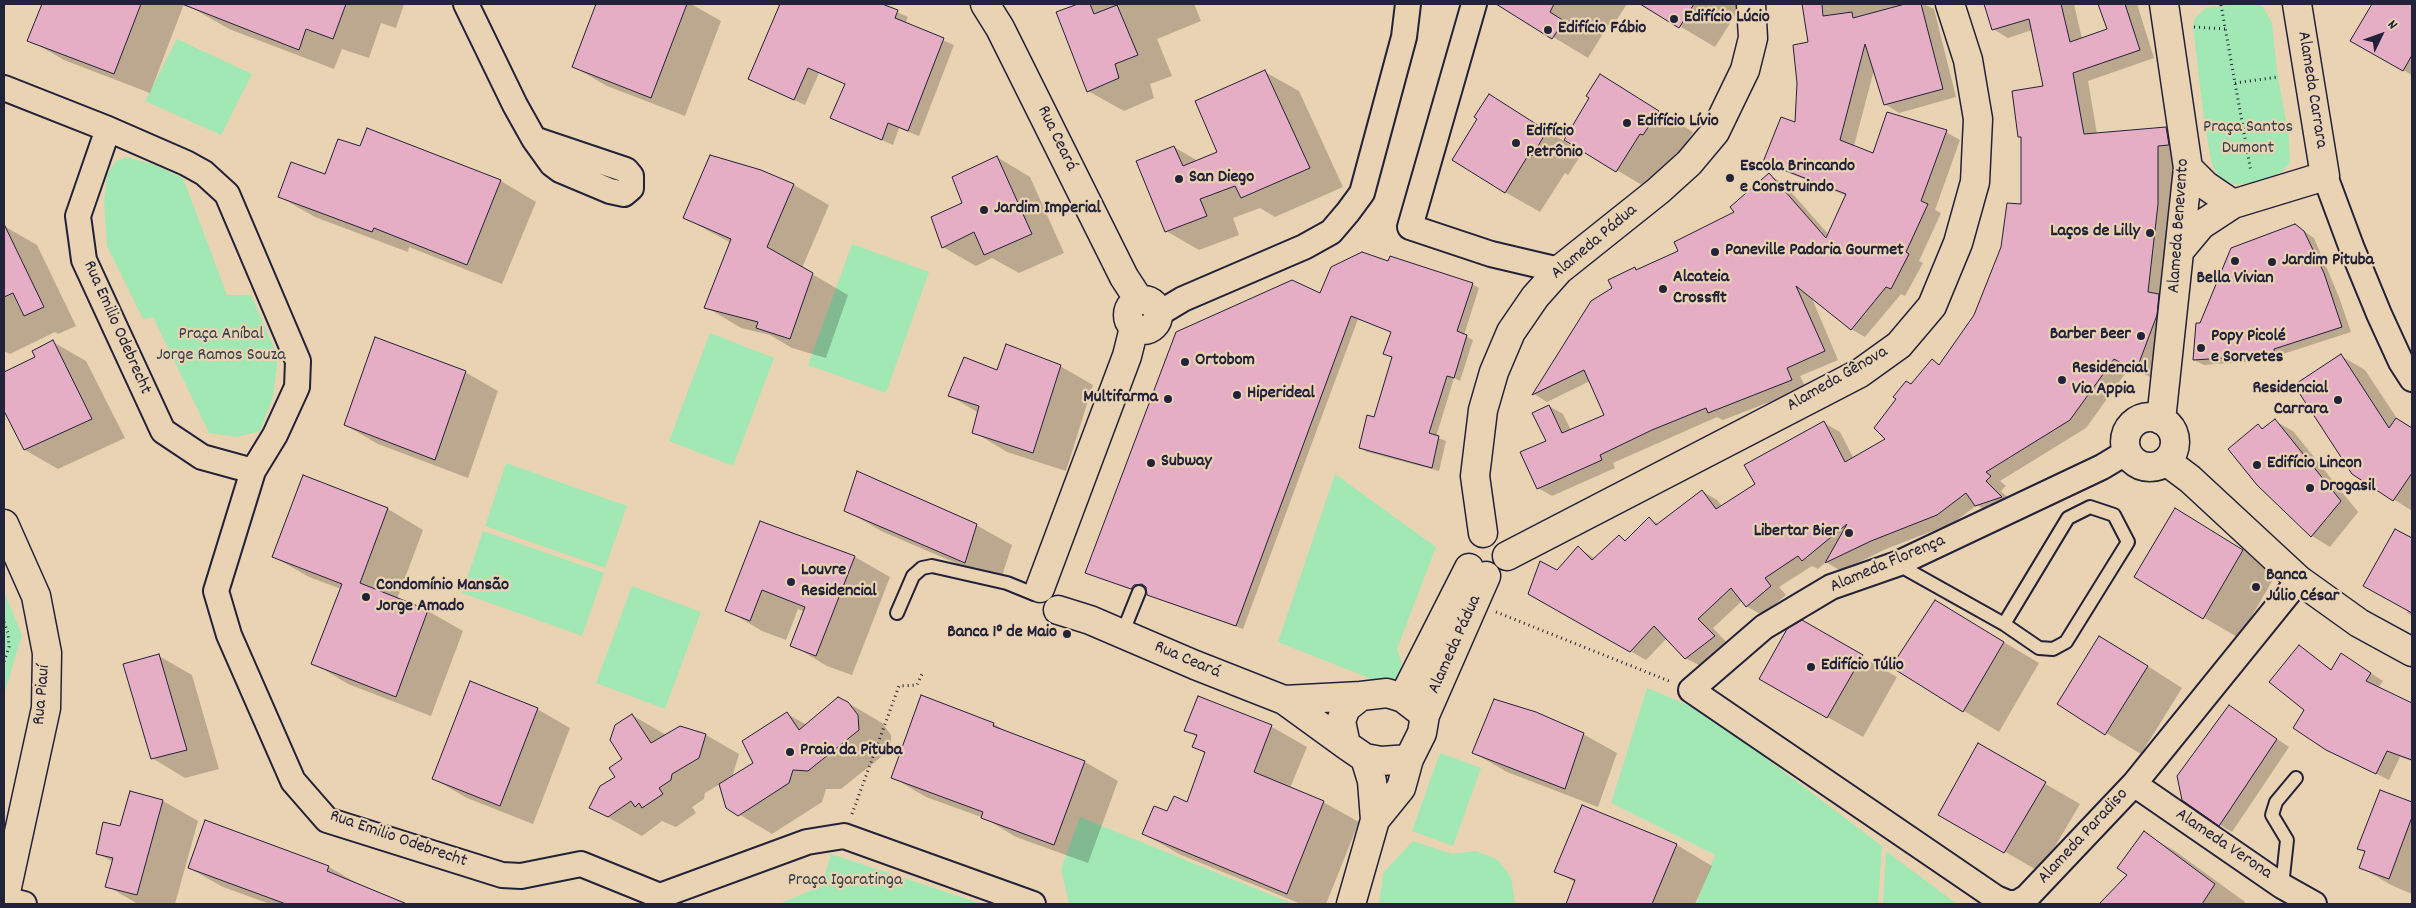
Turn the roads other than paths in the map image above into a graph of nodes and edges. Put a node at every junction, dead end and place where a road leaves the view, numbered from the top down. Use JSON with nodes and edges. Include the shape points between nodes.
{"nodes":[{"id":1,"x":466,"y":4,"type":"edge"},
{"id":2,"x":985,"y":4,"type":"edge"},
{"id":3,"x":1408,"y":4,"type":"edge"},
{"id":4,"x":1474,"y":4,"type":"edge"},
{"id":5,"x":1751,"y":4,"type":"edge"},
{"id":6,"x":1950,"y":4,"type":"edge"},
{"id":7,"x":2164,"y":4,"type":"edge"},
{"id":8,"x":2297,"y":4,"type":"edge"},
{"id":9,"x":2183,"y":21,"type":"edge"},
{"id":10,"x":4,"y":88,"type":"edge"},
{"id":11,"x":108,"y":129,"type":"junction"},
{"id":12,"x":534,"y":139,"type":"dead end"},
{"id":13,"x":2188,"y":168,"type":"junction"},
{"id":14,"x":2324,"y":176,"type":"junction"},
{"id":15,"x":2233,"y":204,"type":"junction"},
{"id":16,"x":2181,"y":249,"type":"junction"},
{"id":17,"x":1558,"y":270,"type":"junction"},
{"id":18,"x":1144,"y":314,"type":"junction"},
{"id":19,"x":2412,"y":379,"type":"edge"},
{"id":20,"x":2157,"y":419,"type":"junction"},
{"id":21,"x":2129,"y":455,"type":"junction"},
{"id":22,"x":2169,"y":458,"type":"junction"},
{"id":23,"x":253,"y":471,"type":"junction"},
{"id":24,"x":4,"y":524,"type":"edge"},
{"id":25,"x":1483,"y":533,"type":"junction"},
{"id":26,"x":1507,"y":556,"type":"junction"},
{"id":27,"x":1897,"y":564,"type":"junction"},
{"id":28,"x":1478,"y":572,"type":"junction"},
{"id":29,"x":2299,"y":580,"type":"junction"},
{"id":30,"x":1139,"y":592,"type":"dead end"},
{"id":31,"x":1048,"y":596,"type":"junction"},
{"id":32,"x":897,"y":613,"type":"dead end"},
{"id":33,"x":2004,"y":624,"type":"junction"},
{"id":34,"x":1122,"y":634,"type":"junction"},
{"id":35,"x":2412,"y":652,"type":"edge"},
{"id":36,"x":1691,"y":690,"type":"joint"},
{"id":37,"x":1361,"y":696,"type":"junction"},
{"id":38,"x":1404,"y":698,"type":"junction"},
{"id":39,"x":1284,"y":700,"type":"junction"},
{"id":40,"x":1425,"y":715,"type":"junction"},
{"id":41,"x":1356,"y":751,"type":"junction"},
{"id":42,"x":1410,"y":759,"type":"junction"},
{"id":43,"x":2296,"y":778,"type":"dead end"},
{"id":44,"x":2134,"y":784,"type":"junction"},
{"id":45,"x":1375,"y":820,"type":"junction"},
{"id":46,"x":2282,"y":886,"type":"junction"},
{"id":47,"x":4,"y":900,"type":"edge"},
{"id":48,"x":659,"y":900,"type":"edge"},
{"id":49,"x":24,"y":904,"type":"edge"},
{"id":50,"x":1032,"y":904,"type":"edge"},
{"id":51,"x":1351,"y":904,"type":"edge"},
{"id":52,"x":2314,"y":904,"type":"edge"}],
"edges":[{"from":1,"to":12,"type":"street"},
{"from":2,"to":18,"type":"street","name":"Rua Ceará"},
{"from":3,"to":18,"type":"street","via":[[1404,36],[1362,193],[1331,232],[1304,247]]},
{"from":4,"to":17,"type":"street","via":[[1410,227],[1491,254]]},
{"from":5,"to":17,"type":"street","name":"Alameda Pádua","via":[[1752,38],[1745,70],[1716,132],[1689,164]]},
{"from":6,"to":26,"type":"street","name":"Alameda Gênova","via":[[1968,60],[1978,119],[1975,182],[1958,244],[1932,306],[1899,345],[1860,373]]},
{"from":7,"to":9,"type":"street","name":"Alameda Benevento"},
{"from":8,"to":14,"type":"street","name":"Alameda Carrara"},
{"from":9,"to":13,"type":"street","name":"Alameda Benevento"},
{"from":10,"to":11,"type":"street","name":"Rua Emilio Odebrecht"},
{"from":11,"to":23,"type":"street","name":"Rua Emilio Odebrecht","via":[[78,216],[84,260],[163,431],[202,457]]},
{"from":11,"to":23,"type":"street","name":"Rua Emilio Odebrecht","via":[[186,163],[204,173],[227,194],[298,361],[297,388]]},
{"from":13,"to":15,"type":"street","via":[[2204,185]]},
{"from":13,"to":16,"type":"street","name":"Alameda Benevento"},
{"from":14,"to":15,"type":"street"},
{"from":14,"to":19,"type":"street","name":"Alameda Carrara","via":[[2372,297]]},
{"from":15,"to":16,"type":"street","via":[[2202,225]]},
{"from":16,"to":20,"type":"street","name":"Alameda Benevento"},
{"from":17,"to":25,"type":"street","name":"Alameda Pádua","via":[[1511,332],[1494,372],[1484,410],[1475,476]]},
{"from":18,"to":31,"type":"street","via":[[1050,559]]},
{"from":20,"to":21,"type":"street","via":[[2136,421],[2130,427],[2126,435]]},
{"from":20,"to":22,"type":"street","via":[[2173,432],[2175,440]]},
{"from":21,"to":22,"type":"street","via":[[2144,467],[2160,466]]},
{"from":21,"to":27,"type":"street","name":"Alameda Florença"},
{"from":22,"to":29,"type":"street"},
{"from":23,"to":48,"type":"street","name":"Rua Emilio Odebrecht","via":[[216,591],[229,635],[293,781],[327,820],[502,875],[521,876],[581,864]]},
{"from":24,"to":47,"type":"street","name":"Rua Piauí","via":[[36,596],[47,653],[46,708]]},
{"from":25,"to":26,"type":"street","via":[[1495,534],[1505,544]]},
{"from":25,"to":28,"type":"street","via":[[1472,537],[1464,558]]},
{"from":26,"to":28,"type":"street","via":[[1504,566],[1496,573]]},
{"from":27,"to":33,"type":"lane"},
{"from":27,"to":36,"type":"street","name":"Alameda Florença","via":[[1831,587],[1764,627]]},
{"from":28,"to":38,"type":"street","name":"Alameda Pádua"},
{"from":28,"to":40,"type":"street","name":"Alameda Pádua","via":[[1475,604]]},
{"from":29,"to":35,"type":"street","via":[[2358,623]]},
{"from":29,"to":44,"type":"street","name":"Alameda Paradiso"},
{"from":30,"to":34,"type":"lane"},
{"from":31,"to":32,"type":"lane","via":[[932,566],[922,568],[913,576]]},
{"from":31,"to":34,"type":"street","name":"Rua Ceará"},
{"from":33,"to":33,"type":"lane","via":[[2039,648],[2053,649],[2066,642],[2128,542],[2114,515],[2090,507],[2068,518]]},
{"from":34,"to":39,"type":"street","name":"Rua Ceará"},
{"from":36,"to":44,"type":"street","name":"Alameda Paradiso","via":[[1996,898],[2008,903],[2017,903],[2027,897]]},
{"from":37,"to":38,"type":"street","via":[[1387,693]]},
{"from":37,"to":39,"type":"street","name":"Rua Ceará"},
{"from":37,"to":41,"type":"street","via":[[1346,708],[1341,721]]},
{"from":38,"to":40,"type":"street"},
{"from":39,"to":41,"type":"street","name":"Rua Ceará"},
{"from":40,"to":42,"type":"street","via":[[1422,733]]},
{"from":41,"to":42,"type":"street","via":[[1381,761]]},
{"from":41,"to":45,"type":"street","via":[[1372,781]]},
{"from":42,"to":45,"type":"street","via":[[1401,788]]},
{"from":43,"to":46,"type":"lane","via":[[2276,802],[2272,815],[2287,840]]},
{"from":44,"to":46,"type":"street","name":"Alameda Verona"},
{"from":45,"to":51,"type":"street"},
{"from":46,"to":52,"type":"street","name":"Alameda Verona"},
{"from":47,"to":49,"type":"street"},
{"from":48,"to":50,"type":"street","via":[[807,842],[844,836]]}]}
